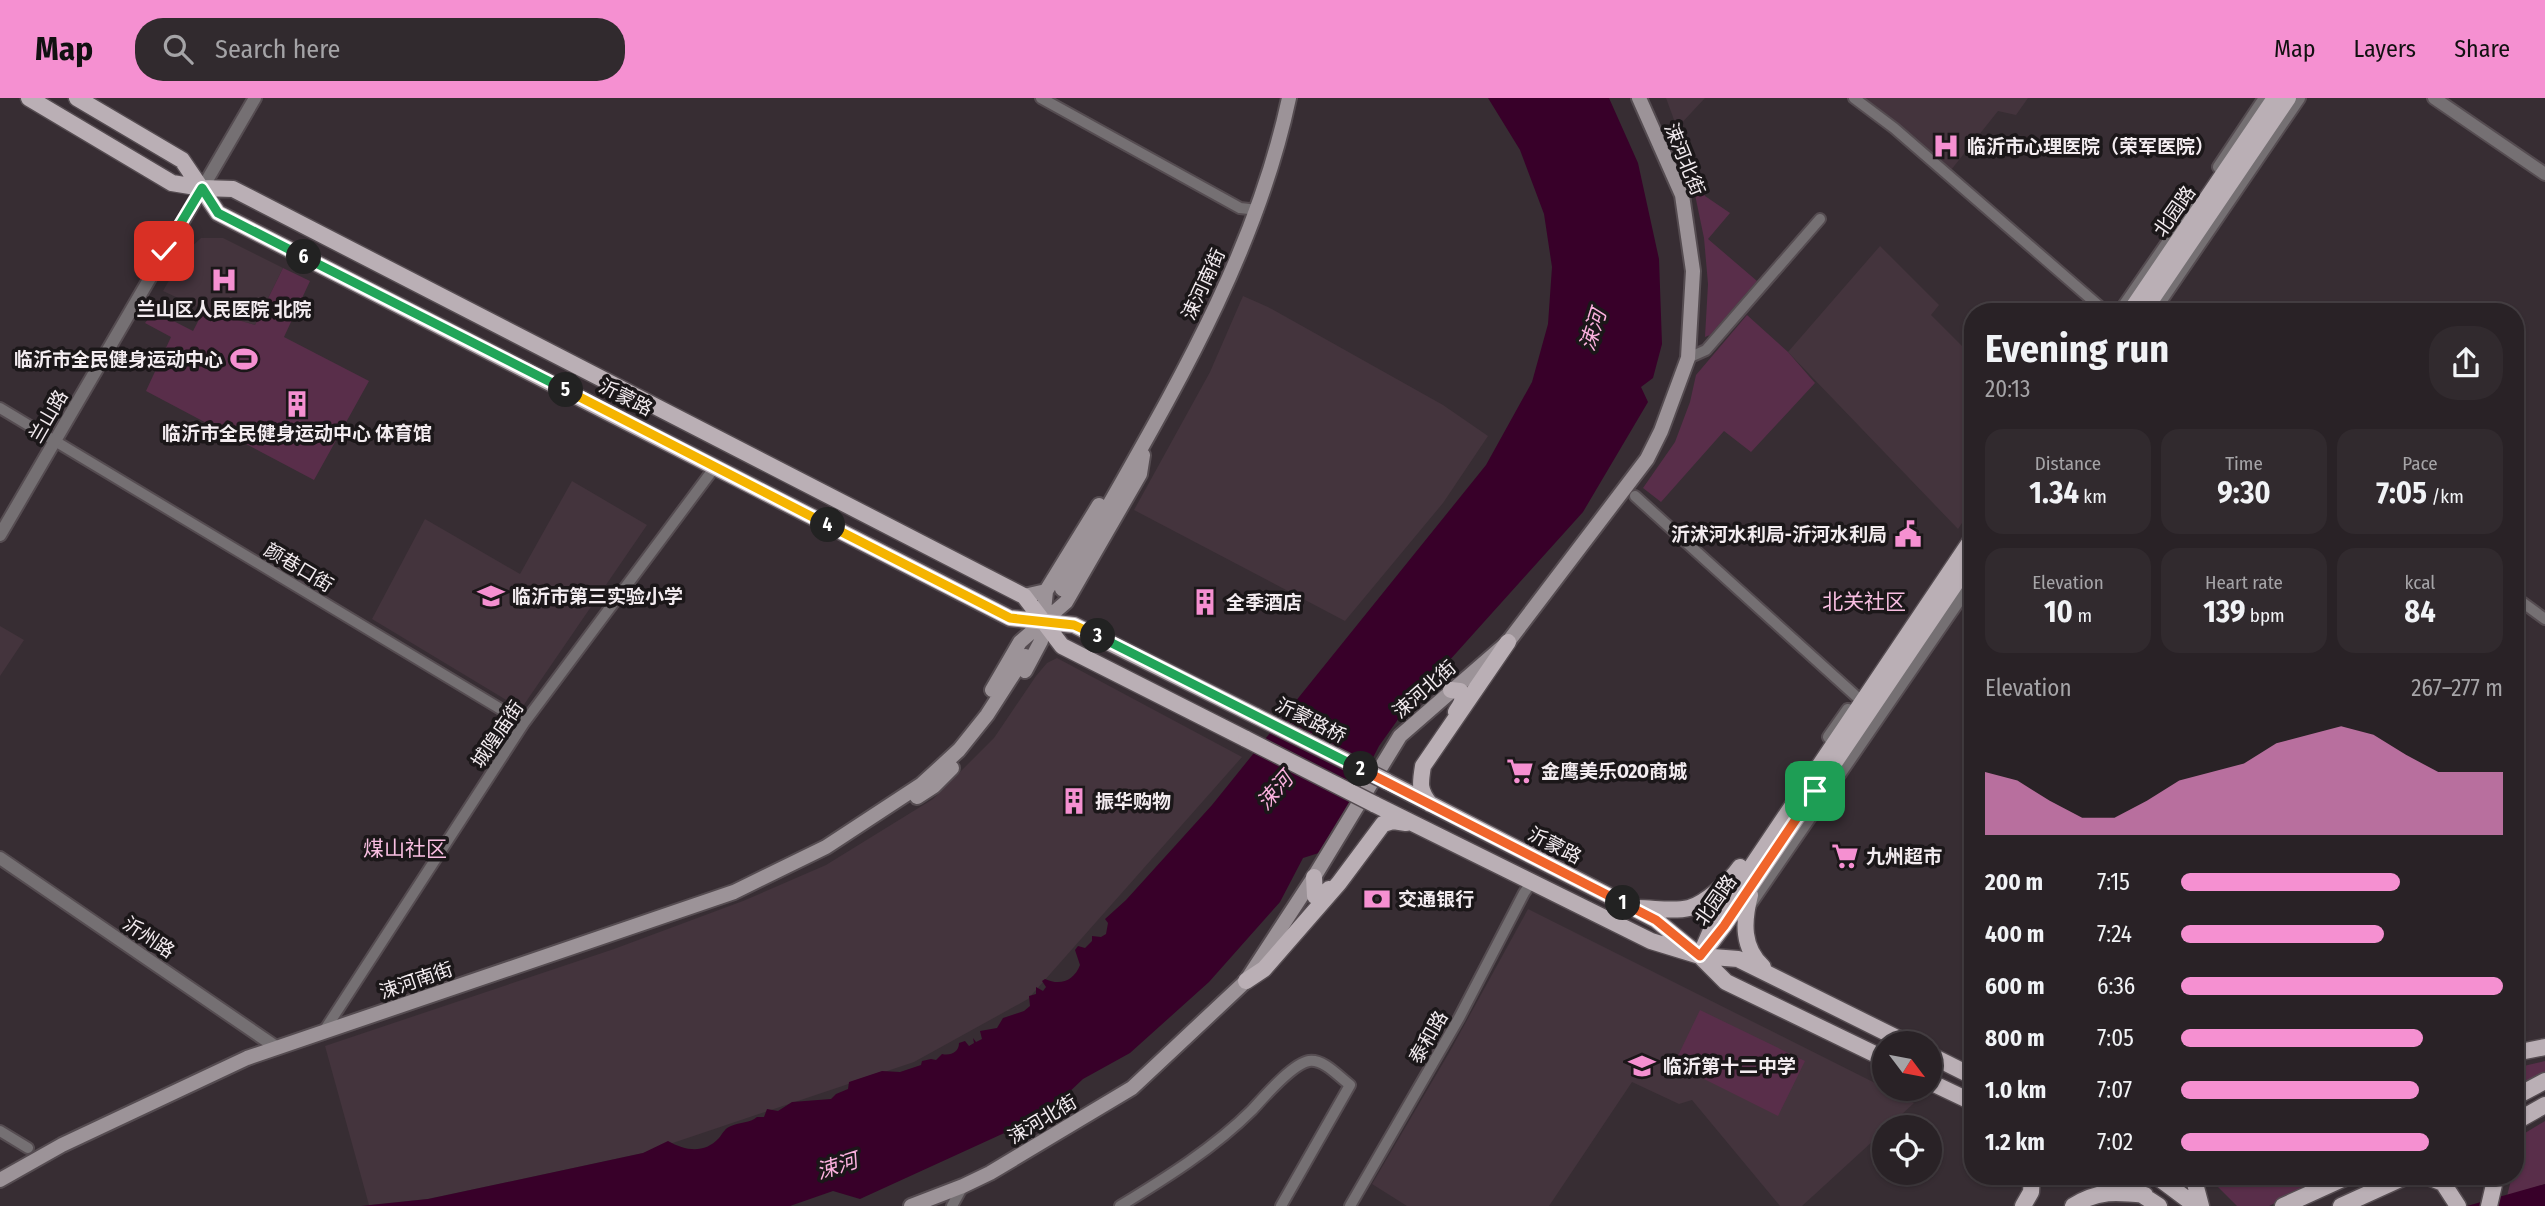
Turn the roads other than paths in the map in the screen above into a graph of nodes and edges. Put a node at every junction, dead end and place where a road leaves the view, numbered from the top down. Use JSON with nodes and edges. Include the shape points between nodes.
{"nodes":[{"id":1,"x":29,"y":98,"type":"edge"},
{"id":2,"x":77,"y":98,"type":"edge"},
{"id":3,"x":255,"y":98,"type":"edge"},
{"id":4,"x":1041,"y":98,"type":"edge"},
{"id":5,"x":1289,"y":98,"type":"edge"},
{"id":6,"x":1639,"y":98,"type":"edge"},
{"id":7,"x":1854,"y":98,"type":"edge"},
{"id":8,"x":2265,"y":98,"type":"edge"},
{"id":9,"x":2275,"y":98,"type":"edge"},
{"id":10,"x":2288,"y":98,"type":"edge"},
{"id":11,"x":2299,"y":98,"type":"edge"},
{"id":12,"x":2434,"y":98,"type":"edge"},
{"id":13,"x":2545,"y":174,"type":"edge"},
{"id":14,"x":202,"y":188,"type":"junction"},
{"id":15,"x":1258,"y":210,"type":"junction"},
{"id":16,"x":1820,"y":219,"type":"dead end"},
{"id":17,"x":2096,"y":303,"type":"edge"},
{"id":18,"x":2126,"y":303,"type":"edge"},
{"id":19,"x":2136,"y":303,"type":"edge"},
{"id":20,"x":2149,"y":303,"type":"edge"},
{"id":21,"x":2159,"y":303,"type":"edge"},
{"id":22,"x":1688,"y":358,"type":"junction"},
{"id":23,"x":0,"y":408,"type":"edge"},
{"id":24,"x":57,"y":441,"type":"junction"},
{"id":25,"x":1146,"y":443,"type":"junction"},
{"id":26,"x":715,"y":467,"type":"junction"},
{"id":27,"x":1635,"y":496,"type":"dead end"},
{"id":28,"x":0,"y":534,"type":"edge"},
{"id":29,"x":1964,"y":540,"type":"edge"},
{"id":30,"x":1964,"y":550,"type":"edge"},
{"id":31,"x":1964,"y":571,"type":"edge"},
{"id":32,"x":1062,"y":589,"type":"dead end"},
{"id":33,"x":1046,"y":591,"type":"junction"},
{"id":34,"x":1964,"y":593,"type":"edge"},
{"id":35,"x":1024,"y":596,"type":"junction"},
{"id":36,"x":2524,"y":604,"type":"edge"},
{"id":37,"x":1010,"y":618,"type":"junction"},
{"id":38,"x":2545,"y":619,"type":"edge"},
{"id":39,"x":1044,"y":622,"type":"junction"},
{"id":40,"x":1508,"y":642,"type":"junction"},
{"id":41,"x":1062,"y":646,"type":"junction"},
{"id":42,"x":1027,"y":650,"type":"junction"},
{"id":43,"x":1451,"y":690,"type":"junction"},
{"id":44,"x":1857,"y":697,"type":"junction"},
{"id":45,"x":1256,"y":716,"type":"joint"},
{"id":46,"x":524,"y":723,"type":"junction"},
{"id":47,"x":1836,"y":734,"type":"junction"},
{"id":48,"x":1385,"y":781,"type":"junction"},
{"id":49,"x":1374,"y":804,"type":"junction"},
{"id":50,"x":1432,"y":806,"type":"junction"},
{"id":51,"x":1415,"y":825,"type":"junction"},
{"id":52,"x":0,"y":858,"type":"edge"},
{"id":53,"x":1314,"y":877,"type":"junction"},
{"id":54,"x":1531,"y":883,"type":"junction"},
{"id":55,"x":1752,"y":886,"type":"junction"},
{"id":56,"x":1632,"y":908,"type":"junction"},
{"id":57,"x":1746,"y":911,"type":"junction"},
{"id":58,"x":1700,"y":956,"type":"junction"},
{"id":59,"x":1773,"y":976,"type":"junction"},
{"id":60,"x":1246,"y":981,"type":"junction"},
{"id":61,"x":324,"y":1031,"type":"junction"},
{"id":62,"x":1883,"y":1031,"type":"edge"},
{"id":63,"x":276,"y":1047,"type":"junction"},
{"id":64,"x":2545,"y":1047,"type":"edge"},
{"id":65,"x":2524,"y":1052,"type":"edge"},
{"id":66,"x":1872,"y":1053,"type":"edge"},
{"id":67,"x":1942,"y":1061,"type":"edge"},
{"id":68,"x":1964,"y":1072,"type":"edge"},
{"id":69,"x":2545,"y":1081,"type":"edge"},
{"id":70,"x":1942,"y":1088,"type":"edge"},
{"id":71,"x":2524,"y":1092,"type":"edge"},
{"id":72,"x":1964,"y":1098,"type":"edge"},
{"id":73,"x":2545,"y":1105,"type":"edge"},
{"id":74,"x":2524,"y":1118,"type":"edge"},
{"id":75,"x":0,"y":1131,"type":"edge"},
{"id":76,"x":62,"y":1145,"type":"junction"},
{"id":77,"x":28,"y":1148,"type":"dead end"},
{"id":78,"x":0,"y":1173,"type":"edge"},
{"id":79,"x":0,"y":1180,"type":"edge"},
{"id":80,"x":2031,"y":1185,"type":"edge"},
{"id":81,"x":2128,"y":1185,"type":"edge"},
{"id":82,"x":2168,"y":1185,"type":"edge"},
{"id":83,"x":2195,"y":1185,"type":"edge"},
{"id":84,"x":2329,"y":1185,"type":"edge"},
{"id":85,"x":2387,"y":1185,"type":"edge"},
{"id":86,"x":2444,"y":1185,"type":"edge"},
{"id":87,"x":2494,"y":1185,"type":"edge"},
{"id":88,"x":963,"y":1186,"type":"junction"},
{"id":89,"x":0,"y":1188,"type":"edge"},
{"id":90,"x":2145,"y":1195,"type":"junction"},
{"id":91,"x":927,"y":1200,"type":"junction"},
{"id":92,"x":911,"y":1206,"type":"edge"},
{"id":93,"x":945,"y":1206,"type":"edge"},
{"id":94,"x":952,"y":1206,"type":"edge"},
{"id":95,"x":1120,"y":1206,"type":"edge"},
{"id":96,"x":1281,"y":1206,"type":"edge"},
{"id":97,"x":1350,"y":1206,"type":"edge"},
{"id":98,"x":2023,"y":1206,"type":"edge"},
{"id":99,"x":2073,"y":1206,"type":"edge"},
{"id":100,"x":2159,"y":1206,"type":"edge"},
{"id":101,"x":2196,"y":1206,"type":"edge"},
{"id":102,"x":2201,"y":1206,"type":"edge"},
{"id":103,"x":2283,"y":1206,"type":"edge"},
{"id":104,"x":2341,"y":1206,"type":"edge"},
{"id":105,"x":2458,"y":1206,"type":"edge"},
{"id":106,"x":2489,"y":1206,"type":"edge"}],
"edges":[{"from":1,"to":14,"type":"main road","name":"沂蒙路","via":[[172,183]]},
{"from":2,"to":14,"type":"main road","name":"沂蒙路","via":[[182,160]]},
{"from":3,"to":14,"type":"street","name":"兰山路"},
{"from":4,"to":15,"type":"street","via":[[1240,208]]},
{"from":5,"to":15,"type":"main road","name":"涑河南街"},
{"from":6,"to":22,"type":"main road","name":"涑河北街","via":[[1682,195],[1693,271]]},
{"from":7,"to":17,"type":"street"},
{"from":8,"to":18,"type":"street"},
{"from":9,"to":19,"type":"main road","name":"北园路"},
{"from":10,"to":20,"type":"main road","name":"北园路"},
{"from":11,"to":21,"type":"street"},
{"from":12,"to":13,"type":"street"},
{"from":14,"to":24,"type":"street","name":"兰山路"},
{"from":14,"to":26,"type":"main road","name":"沂蒙路","via":[[218,213]]},
{"from":14,"to":35,"type":"main road","name":"沂蒙路","via":[[233,189]]},
{"from":15,"to":25,"type":"main road","name":"涑河南街"},
{"from":16,"to":22,"type":"street","via":[[1706,350]]},
{"from":22,"to":40,"type":"main road","name":"涑河北街","via":[[1647,459]]},
{"from":23,"to":24,"type":"street","name":"颜巷口街"},
{"from":24,"to":28,"type":"street","name":"兰山路"},
{"from":24,"to":46,"type":"street","name":"颜巷口街"},
{"from":25,"to":32,"type":"main road","name":"涑河南街"},
{"from":25,"to":33,"type":"main road","via":[[1123,466]]},
{"from":25,"to":39,"type":"main road","via":[[1140,474],[1066,602]]},
{"from":26,"to":37,"type":"main road","name":"沂蒙路"},
{"from":26,"to":46,"type":"street","name":"城隍庙街"},
{"from":27,"to":44,"type":"street"},
{"from":29,"to":44,"type":"street"},
{"from":30,"to":47,"type":"main road","name":"北园路"},
{"from":31,"to":55,"type":"main road","name":"北园路"},
{"from":33,"to":35,"type":"main road"},
{"from":33,"to":39,"type":"main road","name":"涑河南街"},
{"from":34,"to":57,"type":"street"},
{"from":35,"to":39,"type":"main road","name":"沂蒙路"},
{"from":36,"to":38,"type":"street"},
{"from":37,"to":39,"type":"main road","name":"沂蒙路"},
{"from":37,"to":42,"type":"main road"},
{"from":39,"to":41,"type":"main road","name":"沂蒙路"},
{"from":39,"to":42,"type":"main road","name":"涑河南街"},
{"from":39,"to":45,"type":"main road","name":"沂蒙路","via":[[1074,625]]},
{"from":40,"to":43,"type":"main road","name":"涑河北街"},
{"from":40,"to":50,"type":"main road","via":[[1423,766],[1421,792]]},
{"from":41,"to":42,"type":"main road"},
{"from":41,"to":49,"type":"main road","name":"沂蒙路","bridge":true},
{"from":42,"to":61,"type":"main road","name":"涑河南街","via":[[959,750],[922,784],[792,866],[734,892]]},
{"from":43,"to":48,"type":"main road","via":[[1460,691],[1463,702],[1410,780]]},
{"from":43,"to":53,"type":"main road","name":"涑河北街","via":[[1400,736]]},
{"from":44,"to":47,"type":"street"},
{"from":45,"to":48,"type":"main road","name":"沂蒙路桥","bridge":true},
{"from":46,"to":61,"type":"street","name":"城隍庙街"},
{"from":47,"to":56,"type":"main road","via":[[1732,878],[1687,909]]},
{"from":47,"to":58,"type":"main road","name":"北园路","via":[[1715,921]]},
{"from":48,"to":50,"type":"main road","name":"沂蒙路"},
{"from":49,"to":51,"type":"main road","name":"沂蒙路"},
{"from":49,"to":53,"type":"main road","via":[[1374,828],[1322,897],[1315,896]]},
{"from":50,"to":56,"type":"main road","name":"沂蒙路"},
{"from":51,"to":54,"type":"main road","name":"沂蒙路"},
{"from":51,"to":60,"type":"main road","via":[[1384,824],[1264,969]]},
{"from":52,"to":63,"type":"street","name":"沂州路"},
{"from":53,"to":60,"type":"main road","name":"涑河北街"},
{"from":54,"to":58,"type":"main road","name":"沂蒙路","via":[[1651,941]]},
{"from":54,"to":97,"type":"street","name":"泰和路"},
{"from":55,"to":57,"type":"main road"},
{"from":55,"to":58,"type":"main road","name":"北园路"},
{"from":56,"to":58,"type":"main road","name":"沂蒙路","via":[[1656,920]]},
{"from":57,"to":59,"type":"main road","via":[[1748,946],[1753,958]]},
{"from":58,"to":59,"type":"main road","name":"沂蒙路","via":[[1738,960]]},
{"from":58,"to":66,"type":"main road","name":"沂蒙路","via":[[1726,982]]},
{"from":59,"to":62,"type":"main road","name":"沂蒙路"},
{"from":60,"to":88,"type":"main road","name":"涑河北街","via":[[1132,1088]]},
{"from":61,"to":63,"type":"main road","name":"涑河南街"},
{"from":63,"to":76,"type":"main road","name":"涑河南街"},
{"from":64,"to":65,"type":"main road"},
{"from":67,"to":68,"type":"main road"},
{"from":69,"to":71,"type":"main road"},
{"from":70,"to":72,"type":"main road"},
{"from":73,"to":74,"type":"main road"},
{"from":75,"to":77,"type":"street"},
{"from":76,"to":78,"type":"main road","via":[[38,1148]]},
{"from":76,"to":79,"type":"main road","name":"涑河南街"},
{"from":76,"to":89,"type":"main road"},
{"from":80,"to":98,"type":"main road"},
{"from":81,"to":90,"type":"main road"},
{"from":82,"to":101,"type":"main road"},
{"from":83,"to":102,"type":"main road"},
{"from":84,"to":103,"type":"main road"},
{"from":85,"to":104,"type":"main road"},
{"from":86,"to":105,"type":"main road"},
{"from":87,"to":106,"type":"main road"},
{"from":88,"to":91,"type":"main road","name":"涑河北街"},
{"from":88,"to":94,"type":"street"},
{"from":90,"to":99,"type":"main road","via":[[2107,1191]]},
{"from":90,"to":100,"type":"main road"},
{"from":91,"to":92,"type":"main road","name":"涑河北街"},
{"from":91,"to":93,"type":"street"},
{"from":95,"to":96,"type":"street","via":[[1237,1125],[1289,1073],[1306,1061],[1319,1061],[1350,1085]]}]}
